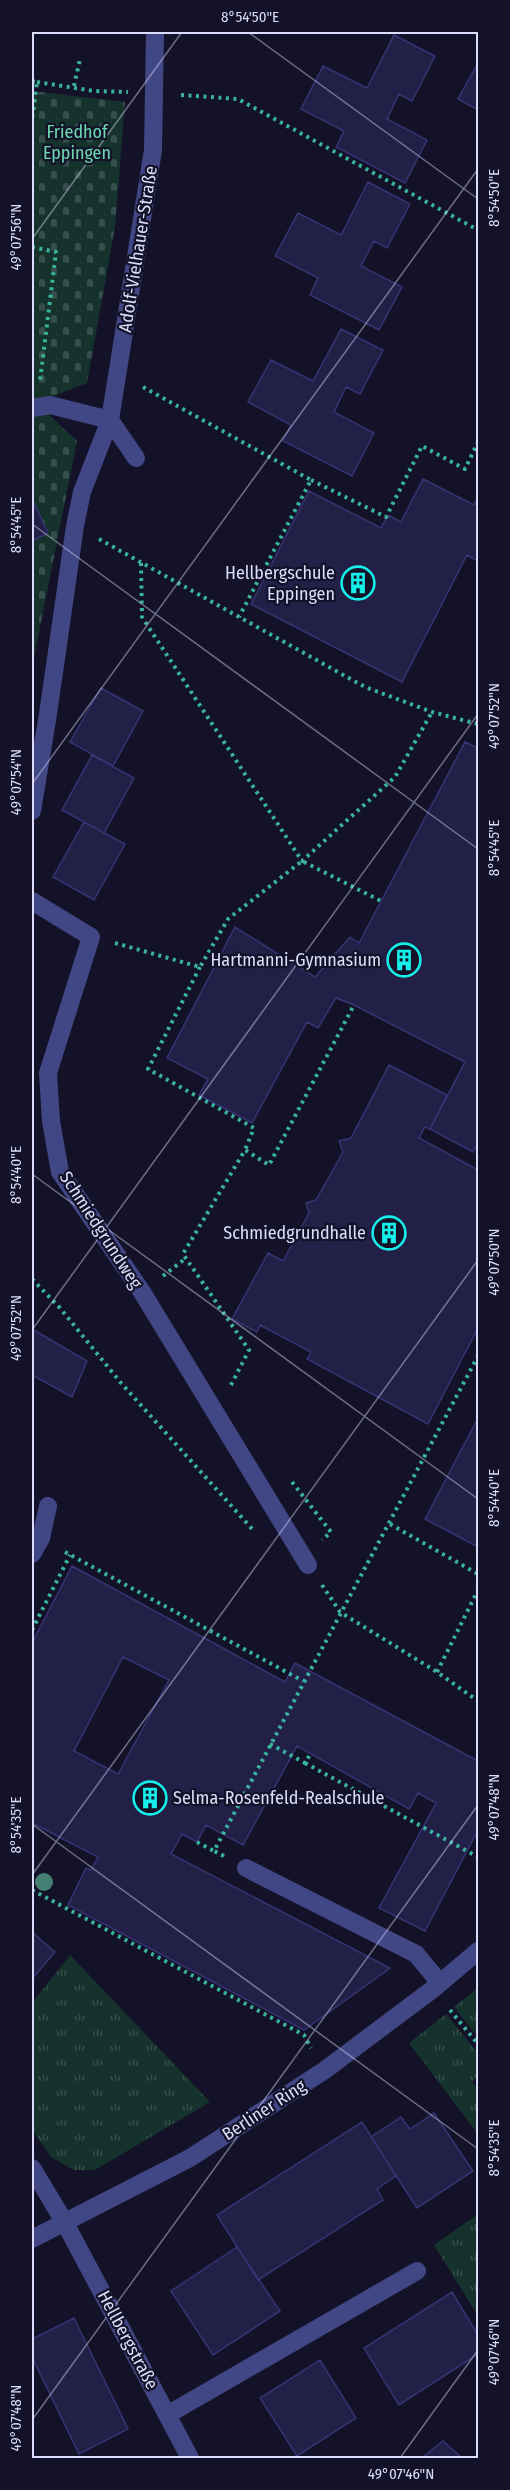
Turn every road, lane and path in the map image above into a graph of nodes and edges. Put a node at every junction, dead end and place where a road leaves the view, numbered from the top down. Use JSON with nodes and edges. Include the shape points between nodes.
{"nodes":[{"id":1,"x":154,"y":32,"type":"edge"},
{"id":2,"x":80,"y":58,"type":"dead end"},
{"id":3,"x":34,"y":81,"type":"edge"},
{"id":4,"x":74,"y":86,"type":"junction"},
{"id":5,"x":155,"y":94,"type":"junction"},
{"id":6,"x":32,"y":120,"type":"edge"},
{"id":7,"x":478,"y":230,"type":"edge"},
{"id":8,"x":32,"y":247,"type":"edge"},
{"id":9,"x":118,"y":374,"type":"junction"},
{"id":10,"x":33,"y":407,"type":"edge"},
{"id":11,"x":110,"y":420,"type":"junction"},
{"id":12,"x":478,"y":442,"type":"edge"},
{"id":13,"x":136,"y":458,"type":"dead end"},
{"id":14,"x":310,"y":480,"type":"junction"},
{"id":15,"x":75,"y":526,"type":"junction"},
{"id":16,"x":141,"y":563,"type":"junction"},
{"id":17,"x":239,"y":617,"type":"junction"},
{"id":18,"x":432,"y":712,"type":"junction"},
{"id":19,"x":478,"y":724,"type":"edge"},
{"id":20,"x":32,"y":810,"type":"edge"},
{"id":21,"x":303,"y":861,"type":"junction"},
{"id":22,"x":32,"y":901,"type":"edge"},
{"id":23,"x":381,"y":901,"type":"dead end"},
{"id":24,"x":91,"y":937,"type":"junction"},
{"id":25,"x":200,"y":967,"type":"junction"},
{"id":26,"x":354,"y":1005,"type":"dead end"},
{"id":27,"x":245,"y":1150,"type":"junction"},
{"id":28,"x":32,"y":1279,"type":"edge"},
{"id":29,"x":478,"y":1356,"type":"edge"},
{"id":30,"x":230,"y":1387,"type":"dead end"},
{"id":31,"x":289,"y":1478,"type":"dead end"},
{"id":32,"x":48,"y":1506,"type":"dead end"},
{"id":33,"x":390,"y":1524,"type":"junction"},
{"id":34,"x":255,"y":1532,"type":"dead end"},
{"id":35,"x":41,"y":1538,"type":"junction"},
{"id":36,"x":32,"y":1554,"type":"edge"},
{"id":37,"x":70,"y":1555,"type":"junction"},
{"id":38,"x":305,"y":1560,"type":"joint"},
{"id":39,"x":478,"y":1574,"type":"edge"},
{"id":40,"x":478,"y":1590,"type":"edge"},
{"id":41,"x":340,"y":1612,"type":"junction"},
{"id":42,"x":32,"y":1630,"type":"edge"},
{"id":43,"x":437,"y":1672,"type":"junction"},
{"id":44,"x":304,"y":1681,"type":"junction"},
{"id":45,"x":478,"y":1701,"type":"edge"},
{"id":46,"x":270,"y":1744,"type":"junction"},
{"id":47,"x":311,"y":1753,"type":"dead end"},
{"id":48,"x":305,"y":1763,"type":"junction"},
{"id":49,"x":196,"y":1842,"type":"dead end"},
{"id":50,"x":214,"y":1851,"type":"junction"},
{"id":51,"x":478,"y":1857,"type":"edge"},
{"id":52,"x":246,"y":1868,"type":"joint"},
{"id":53,"x":32,"y":1890,"type":"edge"},
{"id":54,"x":478,"y":1952,"type":"edge"},
{"id":55,"x":436,"y":1986,"type":"junction"},
{"id":56,"x":478,"y":2044,"type":"edge"},
{"id":57,"x":325,"y":2070,"type":"junction"},
{"id":58,"x":32,"y":2168,"type":"edge"},
{"id":59,"x":65,"y":2223,"type":"junction"},
{"id":60,"x":32,"y":2239,"type":"edge"},
{"id":61,"x":417,"y":2271,"type":"dead end"},
{"id":62,"x":167,"y":2415,"type":"junction"},
{"id":63,"x":190,"y":2458,"type":"edge"}],
"edges":[{"from":1,"to":5,"type":"street","name":"Adolf-Vielhauer-Straße"},
{"from":2,"to":4,"type":"path"},
{"from":3,"to":4,"type":"path"},
{"from":3,"to":6,"type":"path"},
{"from":4,"to":5,"type":"path","via":[[94,91]]},
{"from":5,"to":7,"type":"path","via":[[238,99]]},
{"from":5,"to":9,"type":"street","name":"Adolf-Vielhauer-Straße","via":[[153,150]]},
{"from":8,"to":10,"type":"path","via":[[56,252],[45,357]]},
{"from":9,"to":11,"type":"street","name":"Adolf-Vielhauer-Straße"},
{"from":9,"to":14,"type":"path"},
{"from":10,"to":11,"type":"street","via":[[50,405]]},
{"from":11,"to":13,"type":"street"},
{"from":11,"to":15,"type":"street","name":"Adolf-Vielhauer-Straße","via":[[82,492]]},
{"from":12,"to":14,"type":"path","via":[[465,469],[422,446],[386,517]]},
{"from":14,"to":17,"type":"path"},
{"from":15,"to":16,"type":"path"},
{"from":15,"to":20,"type":"street"},
{"from":16,"to":17,"type":"path"},
{"from":16,"to":21,"type":"path","via":[[142,617]]},
{"from":17,"to":18,"type":"path","via":[[365,687]]},
{"from":18,"to":19,"type":"path"},
{"from":18,"to":21,"type":"path","via":[[395,777]]},
{"from":21,"to":23,"type":"path"},
{"from":21,"to":25,"type":"path","via":[[228,919]]},
{"from":22,"to":24,"type":"street"},
{"from":24,"to":25,"type":"path"},
{"from":24,"to":38,"type":"street","name":"Schmiedgrundweg","via":[[48,1072],[60,1172],[142,1292]]},
{"from":25,"to":27,"type":"path","via":[[148,1069],[254,1128]]},
{"from":26,"to":27,"type":"path","via":[[269,1165]]},
{"from":27,"to":30,"type":"path","via":[[183,1254],[249,1350]]},
{"from":28,"to":34,"type":"path"},
{"from":29,"to":33,"type":"path"},
{"from":31,"to":38,"type":"path","via":[[331,1532]]},
{"from":32,"to":35,"type":"street"},
{"from":33,"to":39,"type":"path"},
{"from":33,"to":41,"type":"path"},
{"from":35,"to":36,"type":"street"},
{"from":35,"to":37,"type":"path"},
{"from":37,"to":42,"type":"path"},
{"from":37,"to":44,"type":"path"},
{"from":40,"to":43,"type":"path"},
{"from":41,"to":43,"type":"path"},
{"from":41,"to":44,"type":"path"},
{"from":43,"to":45,"type":"path"},
{"from":44,"to":46,"type":"path"},
{"from":46,"to":48,"type":"path"},
{"from":46,"to":50,"type":"path"},
{"from":47,"to":48,"type":"path"},
{"from":48,"to":51,"type":"path"},
{"from":49,"to":50,"type":"path"},
{"from":50,"to":52,"type":"path"},
{"from":52,"to":55,"type":"street","via":[[416,1954]]},
{"from":53,"to":57,"type":"path","via":[[304,2035]]},
{"from":54,"to":55,"type":"street","name":"Berliner Ring"},
{"from":55,"to":56,"type":"path"},
{"from":55,"to":57,"type":"street","name":"Berliner Ring"},
{"from":57,"to":59,"type":"street","name":"Berliner Ring","via":[[190,2158]]},
{"from":58,"to":59,"type":"street","name":"Hellbergstraße"},
{"from":59,"to":60,"type":"street","name":"Berliner Ring"},
{"from":59,"to":62,"type":"street","name":"Hellbergstraße"},
{"from":61,"to":62,"type":"street"},
{"from":62,"to":63,"type":"street","name":"Hellbergstraße"}]}
